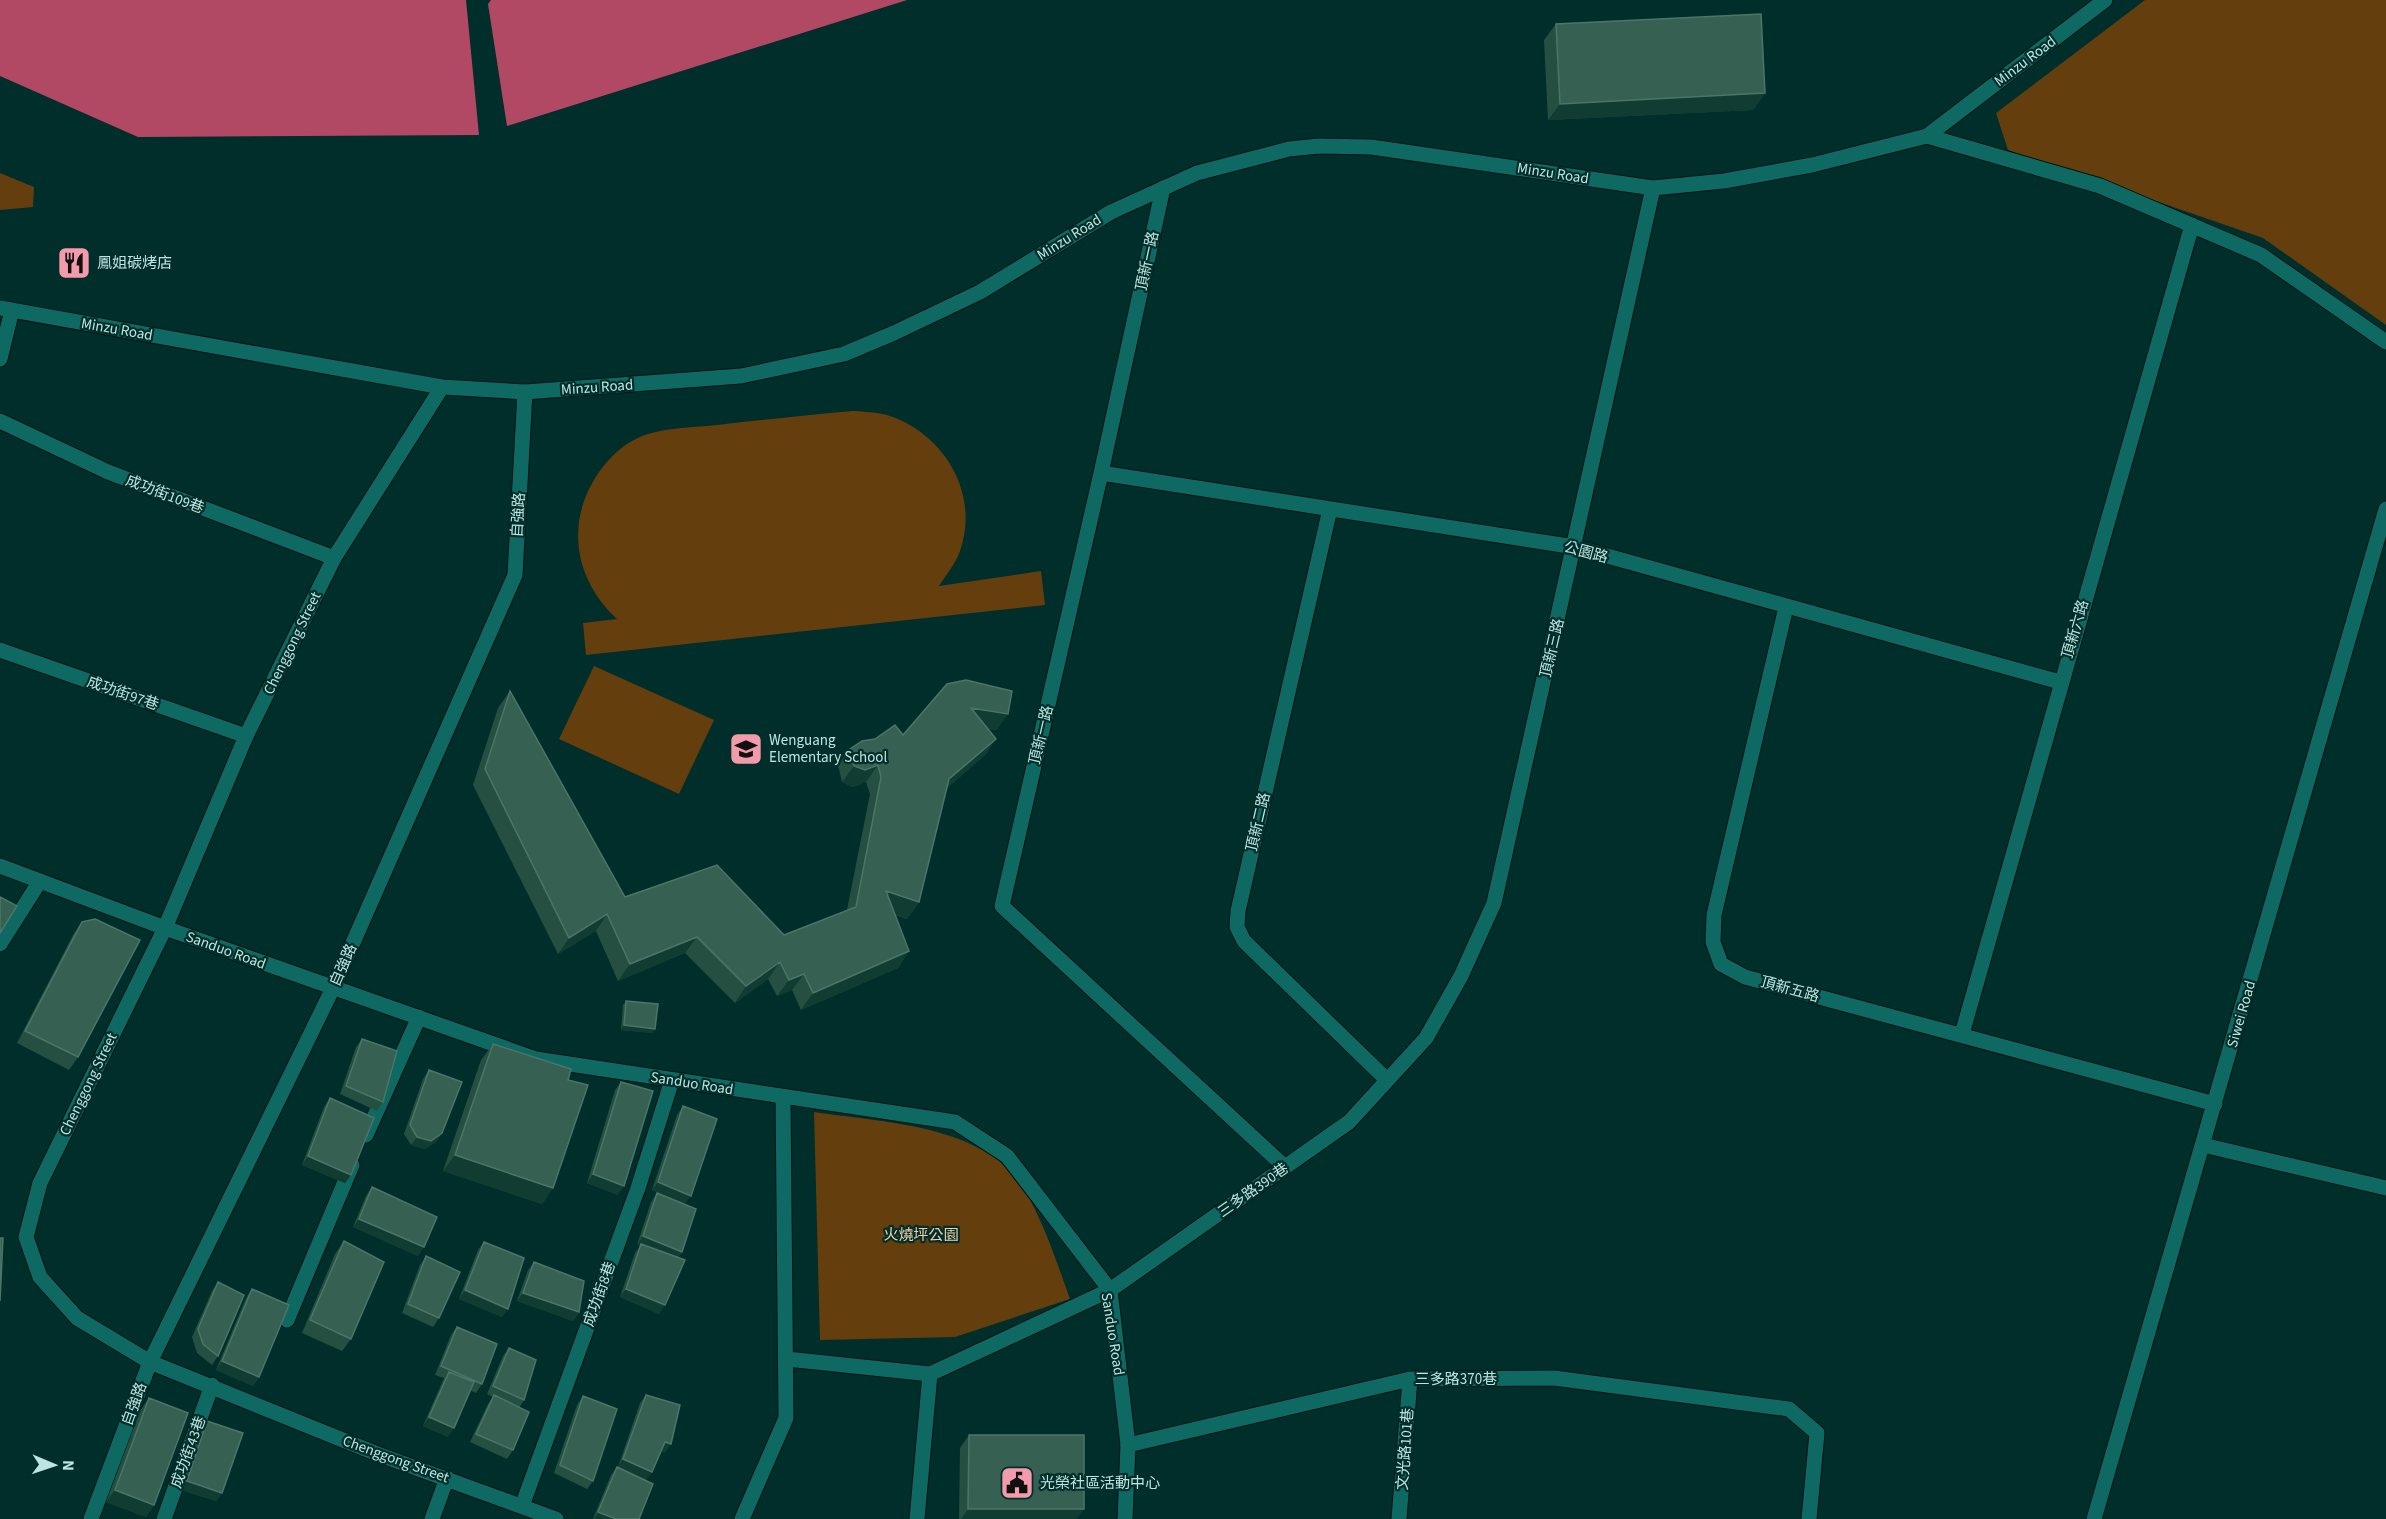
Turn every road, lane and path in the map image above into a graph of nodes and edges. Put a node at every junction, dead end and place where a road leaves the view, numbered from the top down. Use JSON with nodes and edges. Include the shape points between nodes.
{"nodes":[{"id":1,"x":2105,"y":0,"type":"edge"},
{"id":2,"x":1927,"y":136,"type":"junction"},
{"id":3,"x":1162,"y":188,"type":"junction"},
{"id":4,"x":1653,"y":188,"type":"junction"},
{"id":5,"x":2192,"y":225,"type":"junction"},
{"id":6,"x":6,"y":309,"type":"edge"},
{"id":7,"x":2386,"y":342,"type":"edge"},
{"id":8,"x":0,"y":359,"type":"edge"},
{"id":9,"x":442,"y":387,"type":"junction"},
{"id":10,"x":525,"y":392,"type":"junction"},
{"id":11,"x":0,"y":421,"type":"edge"},
{"id":12,"x":1101,"y":473,"type":"junction"},
{"id":13,"x":1330,"y":509,"type":"junction"},
{"id":14,"x":2386,"y":509,"type":"edge"},
{"id":15,"x":1575,"y":547,"type":"junction"},
{"id":16,"x":334,"y":558,"type":"junction"},
{"id":17,"x":1786,"y":607,"type":"junction"},
{"id":18,"x":0,"y":650,"type":"edge"},
{"id":19,"x":2060,"y":682,"type":"junction"},
{"id":20,"x":246,"y":736,"type":"junction"},
{"id":21,"x":0,"y":866,"type":"edge"},
{"id":22,"x":40,"y":881,"type":"junction"},
{"id":23,"x":165,"y":928,"type":"junction"},
{"id":24,"x":0,"y":944,"type":"edge"},
{"id":25,"x":333,"y":988,"type":"junction"},
{"id":26,"x":418,"y":1017,"type":"junction"},
{"id":27,"x":1962,"y":1034,"type":"junction"},
{"id":28,"x":1386,"y":1079,"type":"junction"},
{"id":29,"x":672,"y":1080,"type":"junction"},
{"id":30,"x":783,"y":1097,"type":"junction"},
{"id":31,"x":2215,"y":1104,"type":"junction"},
{"id":32,"x":2203,"y":1145,"type":"junction"},
{"id":33,"x":1285,"y":1167,"type":"junction"},
{"id":34,"x":2386,"y":1188,"type":"edge"},
{"id":35,"x":1110,"y":1290,"type":"junction"},
{"id":36,"x":287,"y":1320,"type":"edge"},
{"id":37,"x":787,"y":1359,"type":"junction"},
{"id":38,"x":150,"y":1362,"type":"junction"},
{"id":39,"x":930,"y":1374,"type":"junction"},
{"id":40,"x":1410,"y":1379,"type":"junction"},
{"id":41,"x":212,"y":1385,"type":"junction"},
{"id":42,"x":1128,"y":1445,"type":"junction"},
{"id":43,"x":447,"y":1478,"type":"junction"},
{"id":44,"x":522,"y":1506,"type":"junction"},
{"id":45,"x":91,"y":1519,"type":"edge"},
{"id":46,"x":164,"y":1519,"type":"edge"},
{"id":47,"x":432,"y":1519,"type":"edge"},
{"id":48,"x":556,"y":1519,"type":"edge"},
{"id":49,"x":742,"y":1519,"type":"edge"},
{"id":50,"x":917,"y":1519,"type":"edge"},
{"id":51,"x":1125,"y":1519,"type":"edge"},
{"id":52,"x":1400,"y":1519,"type":"edge"},
{"id":53,"x":1809,"y":1519,"type":"edge"},
{"id":54,"x":2094,"y":1519,"type":"edge"}],
"edges":[{"from":1,"to":2,"type":"street","name":"Minzu Road"},
{"from":2,"to":4,"type":"street","name":"Minzu Road","via":[[1801,167],[1724,181]]},
{"from":2,"to":5,"type":"street","via":[[2100,186]]},
{"from":3,"to":4,"type":"street","name":"Minzu Road","via":[[1234,161],[1319,146],[1421,153]]},
{"from":3,"to":10,"type":"street","name":"Minzu Road","via":[[1111,212],[952,308],[844,354],[741,376]]},
{"from":3,"to":12,"type":"street","name":"頂新一路"},
{"from":4,"to":15,"type":"street","name":"頂新三路"},
{"from":5,"to":7,"type":"street","via":[[2261,255]]},
{"from":5,"to":19,"type":"street","name":"頂新六路"},
{"from":6,"to":8,"type":"street"},
{"from":6,"to":9,"type":"street","name":"Minzu Road"},
{"from":9,"to":10,"type":"street","name":"Minzu Road"},
{"from":9,"to":16,"type":"street","name":"Chenggong Street"},
{"from":10,"to":25,"type":"street","name":"自強路","via":[[515,575]]},
{"from":11,"to":16,"type":"street","name":"成功街109巷","via":[[108,472]]},
{"from":12,"to":13,"type":"street","name":"公園路"},
{"from":12,"to":33,"type":"street","name":"頂新一路","via":[[1002,906]]},
{"from":13,"to":15,"type":"street","name":"公園路"},
{"from":13,"to":28,"type":"street","name":"頂新二路","via":[[1237,927],[1244,941]]},
{"from":14,"to":31,"type":"street","name":"Siwei Road"},
{"from":15,"to":17,"type":"street","name":"公園路"},
{"from":15,"to":28,"type":"street","name":"頂新三路","via":[[1494,903],[1461,976],[1426,1038]]},
{"from":16,"to":20,"type":"street","name":"Chenggong Street"},
{"from":17,"to":19,"type":"street","name":"公園路"},
{"from":17,"to":27,"type":"street","name":"頂新五路","via":[[1714,915],[1713,942],[1721,964],[1746,977]]},
{"from":18,"to":20,"type":"street","name":"成功街97巷"},
{"from":19,"to":27,"type":"street","name":"頂新六路"},
{"from":20,"to":23,"type":"street","name":"Chenggong Street"},
{"from":21,"to":22,"type":"street","name":"Sanduo Road"},
{"from":22,"to":23,"type":"street","name":"Sanduo Road"},
{"from":22,"to":24,"type":"street"},
{"from":23,"to":25,"type":"street","name":"Sanduo Road"},
{"from":23,"to":38,"type":"street","name":"Chenggong Street","via":[[40,1183],[26,1237],[40,1277],[77,1317]]},
{"from":25,"to":26,"type":"street","name":"Sanduo Road"},
{"from":25,"to":38,"type":"street","name":"自強路"},
{"from":26,"to":29,"type":"street","name":"Sanduo Road","via":[[536,1059]]},
{"from":26,"to":36,"type":"street"},
{"from":27,"to":31,"type":"street","name":"頂新五路"},
{"from":28,"to":33,"type":"street","name":"三多路390巷","via":[[1349,1122]]},
{"from":29,"to":30,"type":"street","name":"Sanduo Road"},
{"from":29,"to":44,"type":"street","name":"成功街8巷","via":[[638,1188]]},
{"from":30,"to":35,"type":"street","name":"Sanduo Road","via":[[955,1122],[1007,1156]]},
{"from":30,"to":37,"type":"street"},
{"from":31,"to":32,"type":"street","name":"Siwei Road"},
{"from":32,"to":34,"type":"street"},
{"from":32,"to":54,"type":"street","name":"Siwei Road"},
{"from":33,"to":35,"type":"street","name":"三多路390巷"},
{"from":35,"to":39,"type":"street","name":"三多路390巷"},
{"from":35,"to":42,"type":"street","name":"Sanduo Road"},
{"from":37,"to":39,"type":"street"},
{"from":37,"to":49,"type":"street","via":[[786,1418]]},
{"from":38,"to":41,"type":"street","name":"Chenggong Street"},
{"from":38,"to":45,"type":"street","name":"自強路"},
{"from":39,"to":50,"type":"street"},
{"from":40,"to":42,"type":"street","name":"三多路370巷"},
{"from":40,"to":52,"type":"street","name":"文光路101巷"},
{"from":40,"to":53,"type":"street","name":"三多路370巷","via":[[1554,1378],[1789,1409],[1817,1433]]},
{"from":41,"to":43,"type":"street","name":"Chenggong Street","via":[[380,1455]]},
{"from":41,"to":46,"type":"street","name":"成功街43巷"},
{"from":42,"to":51,"type":"street","name":"Sanduo Road"},
{"from":43,"to":44,"type":"street","name":"Chenggong Street"},
{"from":43,"to":47,"type":"street"},
{"from":44,"to":48,"type":"street","name":"Chenggong Street"}]}
